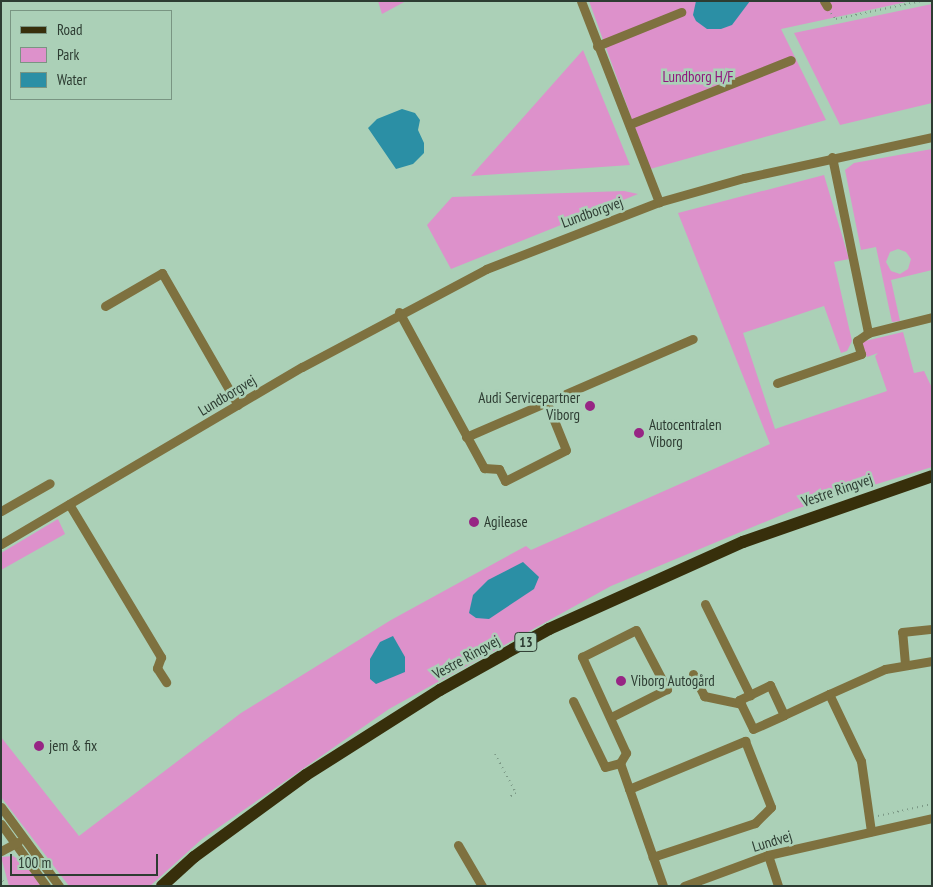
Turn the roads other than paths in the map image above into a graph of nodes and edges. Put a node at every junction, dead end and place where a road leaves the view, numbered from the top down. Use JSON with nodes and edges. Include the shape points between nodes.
{"nodes":[{"id":1,"x":581,"y":1,"type":"edge"},
{"id":2,"x":681,"y":12,"type":"dead end"},
{"id":3,"x":597,"y":46,"type":"junction"},
{"id":4,"x":791,"y":60,"type":"dead end"},
{"id":5,"x":630,"y":124,"type":"junction"},
{"id":6,"x":932,"y":137,"type":"edge"},
{"id":7,"x":832,"y":157,"type":"junction"},
{"id":8,"x":659,"y":202,"type":"junction"},
{"id":9,"x":105,"y":306,"type":"dead end"},
{"id":10,"x":400,"y":312,"type":"junction"},
{"id":11,"x":932,"y":317,"type":"edge"},
{"id":12,"x":868,"y":333,"type":"junction"},
{"id":13,"x":693,"y":339,"type":"dead end"},
{"id":14,"x":777,"y":383,"type":"dead end"},
{"id":15,"x":547,"y":403,"type":"junction"},
{"id":16,"x":238,"y":405,"type":"junction"},
{"id":17,"x":466,"y":437,"type":"junction"},
{"id":18,"x":932,"y":476,"type":"edge"},
{"id":19,"x":50,"y":483,"type":"dead end"},
{"id":20,"x":68,"y":504,"type":"junction"},
{"id":21,"x":1,"y":511,"type":"edge"},
{"id":22,"x":1,"y":544,"type":"edge"},
{"id":23,"x":705,"y":604,"type":"dead end"},
{"id":24,"x":932,"y":629,"type":"edge"},
{"id":25,"x":932,"y":661,"type":"edge"},
{"id":26,"x":905,"y":664,"type":"junction"},
{"id":27,"x":693,"y":674,"type":"dead end"},
{"id":28,"x":166,"y":682,"type":"dead end"},
{"id":29,"x":829,"y":694,"type":"junction"},
{"id":30,"x":750,"y":695,"type":"junction"},
{"id":31,"x":573,"y":701,"type":"dead end"},
{"id":32,"x":742,"y":704,"type":"junction"},
{"id":33,"x":784,"y":715,"type":"junction"},
{"id":34,"x":611,"y":717,"type":"junction"},
{"id":35,"x":620,"y":763,"type":"junction"},
{"id":36,"x":629,"y":789,"type":"junction"},
{"id":37,"x":1,"y":807,"type":"edge"},
{"id":38,"x":932,"y":818,"type":"edge"},
{"id":39,"x":1,"y":824,"type":"edge"},
{"id":40,"x":14,"y":825,"type":"junction"},
{"id":41,"x":871,"y":831,"type":"junction"},
{"id":42,"x":5,"y":836,"type":"edge"},
{"id":43,"x":22,"y":837,"type":"junction"},
{"id":44,"x":458,"y":845,"type":"dead end"},
{"id":45,"x":16,"y":846,"type":"junction"},
{"id":46,"x":1,"y":851,"type":"edge"},
{"id":47,"x":768,"y":855,"type":"junction"},
{"id":48,"x":653,"y":857,"type":"junction"},
{"id":49,"x":46,"y":886,"type":"edge"},
{"id":50,"x":59,"y":886,"type":"edge"},
{"id":51,"x":162,"y":886,"type":"edge"},
{"id":52,"x":482,"y":886,"type":"edge"},
{"id":53,"x":663,"y":886,"type":"edge"},
{"id":54,"x":684,"y":886,"type":"edge"},
{"id":55,"x":778,"y":886,"type":"edge"}],
"edges":[{"from":1,"to":3,"type":"street"},
{"from":2,"to":3,"type":"street"},
{"from":3,"to":5,"type":"street"},
{"from":4,"to":5,"type":"street"},
{"from":5,"to":8,"type":"street"},
{"from":6,"to":7,"type":"street","name":"Lundborgvej"},
{"from":7,"to":8,"type":"street","name":"Lundborgvej"},
{"from":7,"to":12,"type":"street"},
{"from":8,"to":10,"type":"street","name":"Lundborgvej","via":[[486,269]]},
{"from":9,"to":16,"type":"street","via":[[162,274]]},
{"from":10,"to":16,"type":"street","name":"Lundborgvej"},
{"from":10,"to":17,"type":"street"},
{"from":11,"to":12,"type":"street"},
{"from":12,"to":14,"type":"street","via":[[857,342],[861,354]]},
{"from":13,"to":15,"type":"street"},
{"from":15,"to":17,"type":"street"},
{"from":15,"to":17,"type":"street","via":[[566,450],[505,481],[499,469],[484,468]]},
{"from":16,"to":20,"type":"street","name":"Lundborgvej"},
{"from":18,"to":51,"type":"main road","name":"Vestre Ringvej","number":"13","via":[[743,542],[549,629],[440,690],[306,774]]},
{"from":19,"to":21,"type":"street"},
{"from":20,"to":22,"type":"street","name":"Lundborgvej"},
{"from":20,"to":28,"type":"street","via":[[161,657],[157,668]]},
{"from":23,"to":30,"type":"street"},
{"from":24,"to":26,"type":"street","via":[[902,632]]},
{"from":25,"to":26,"type":"street"},
{"from":26,"to":29,"type":"street","via":[[885,669]]},
{"from":27,"to":32,"type":"street","via":[[704,696]]},
{"from":29,"to":33,"type":"street"},
{"from":29,"to":41,"type":"street","via":[[861,761]]},
{"from":30,"to":32,"type":"street","via":[[740,700]]},
{"from":30,"to":33,"type":"street","via":[[770,685]]},
{"from":31,"to":35,"type":"street","via":[[605,766]]},
{"from":32,"to":33,"type":"street","via":[[753,729]]},
{"from":34,"to":34,"type":"street","via":[[667,689],[636,630],[582,657]]},
{"from":34,"to":35,"type":"street","via":[[626,753]]},
{"from":35,"to":36,"type":"street"},
{"from":36,"to":48,"type":"street"},
{"from":36,"to":48,"type":"street","via":[[745,740],[771,807],[755,823]]},
{"from":37,"to":40,"type":"street"},
{"from":38,"to":41,"type":"street","name":"Lundvej"},
{"from":39,"to":42,"type":"street"},
{"from":40,"to":42,"type":"street"},
{"from":40,"to":43,"type":"street"},
{"from":41,"to":47,"type":"street","name":"Lundvej"},
{"from":42,"to":45,"type":"street"},
{"from":43,"to":45,"type":"street"},
{"from":43,"to":50,"type":"street"},
{"from":44,"to":52,"type":"street"},
{"from":45,"to":46,"type":"street"},
{"from":45,"to":49,"type":"street"},
{"from":47,"to":54,"type":"street","name":"Lundvej"},
{"from":47,"to":55,"type":"street"},
{"from":48,"to":53,"type":"street"}]}
